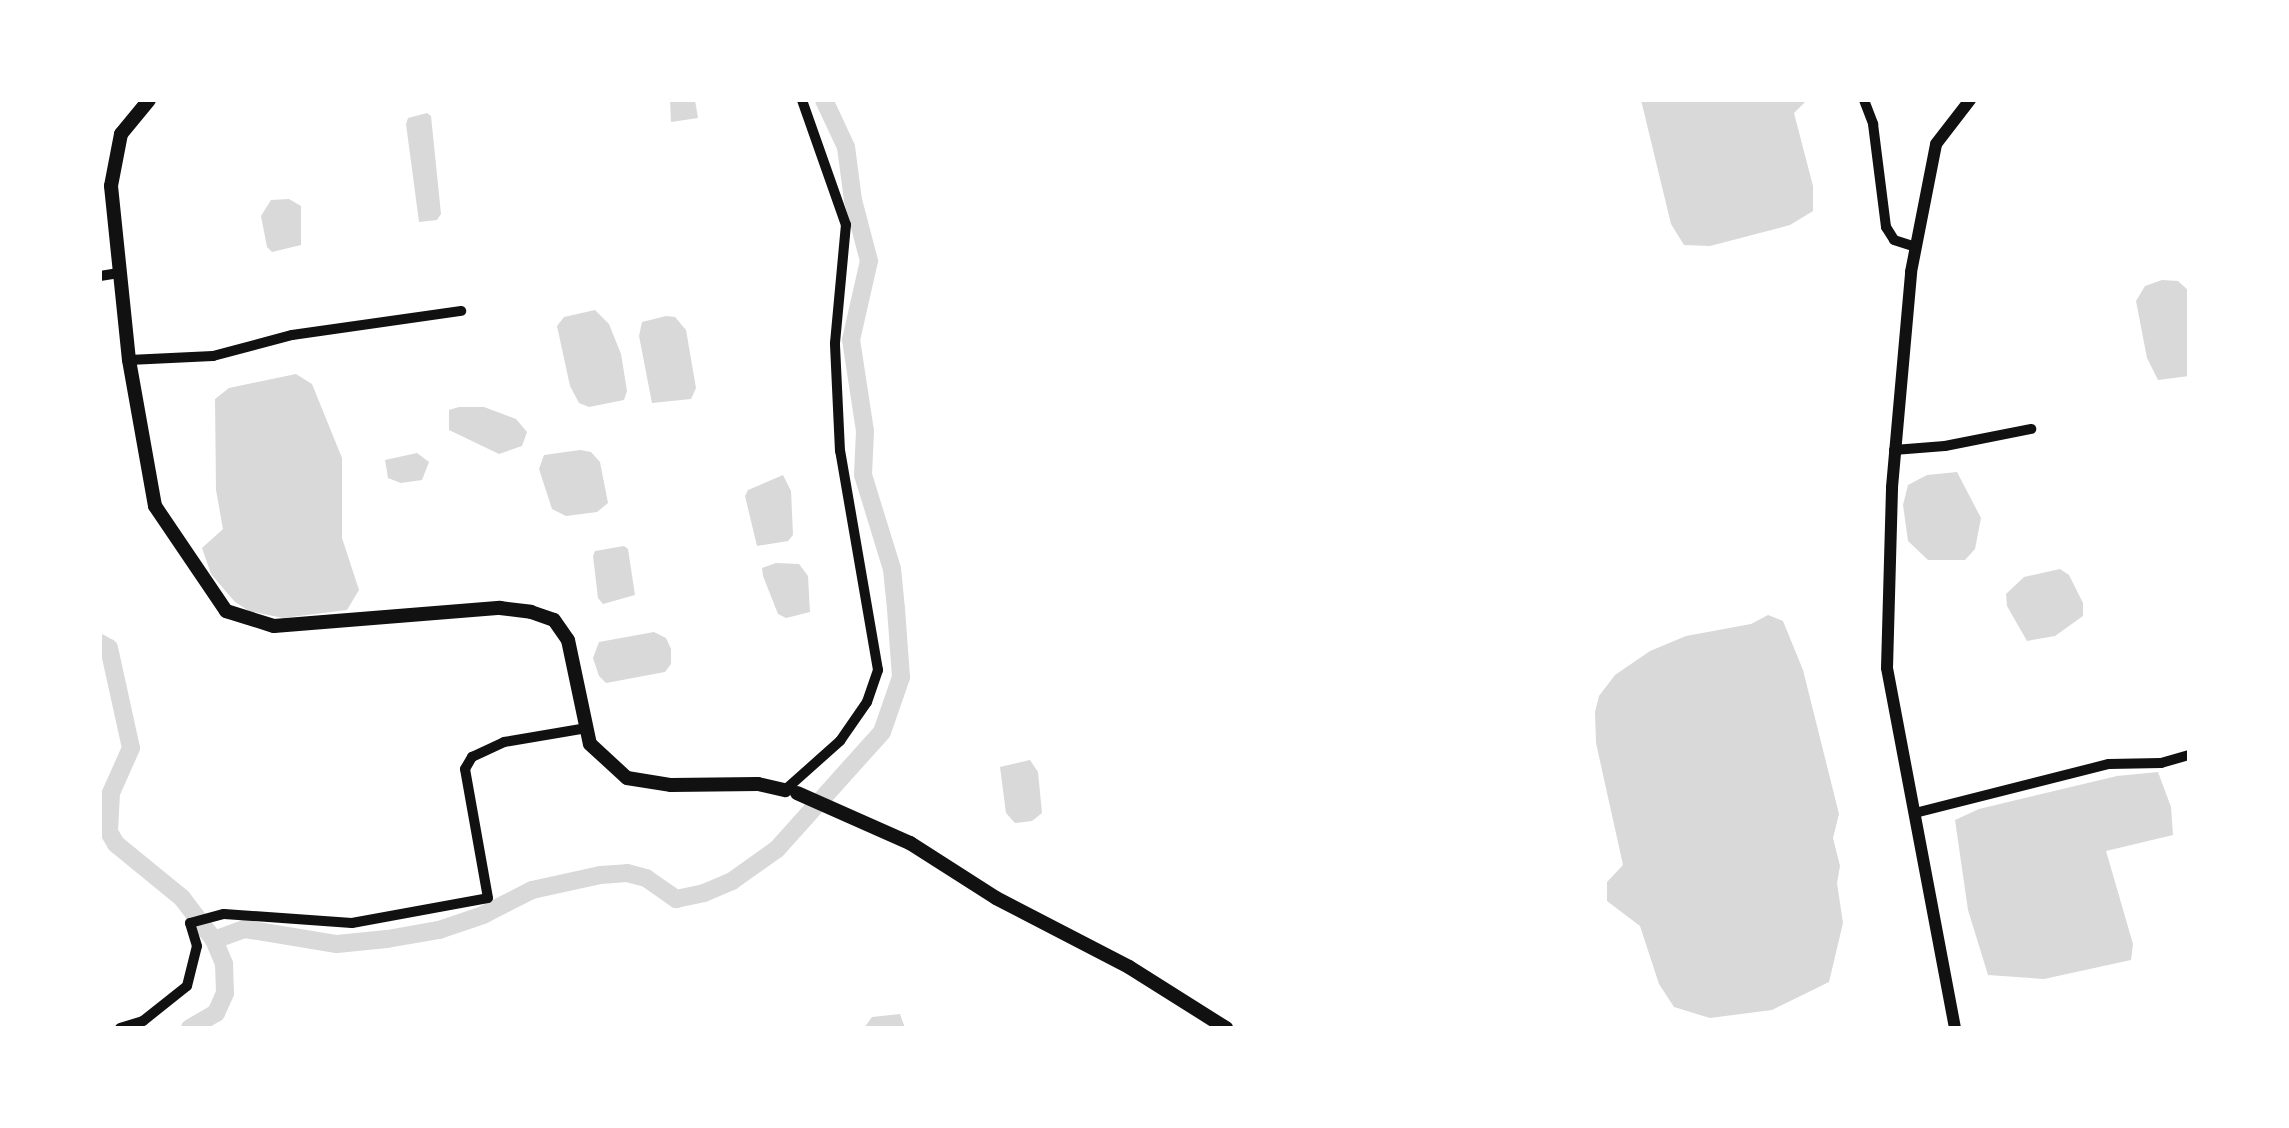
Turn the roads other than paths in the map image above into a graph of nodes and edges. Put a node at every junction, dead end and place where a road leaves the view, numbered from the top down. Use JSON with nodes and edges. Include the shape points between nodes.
{"nodes":[{"id":1,"x":149,"y":100,"type":"edge"},
{"id":2,"x":802,"y":100,"type":"edge"},
{"id":3,"x":1864,"y":100,"type":"edge"},
{"id":4,"x":1970,"y":100,"type":"edge"},
{"id":5,"x":1916,"y":247,"type":"junction"},
{"id":6,"x":119,"y":273,"type":"junction"},
{"id":7,"x":100,"y":276,"type":"edge"},
{"id":8,"x":462,"y":312,"type":"dead end"},
{"id":9,"x":129,"y":360,"type":"junction"},
{"id":10,"x":2031,"y":429,"type":"dead end"},
{"id":11,"x":1894,"y":450,"type":"junction"},
{"id":12,"x":587,"y":728,"type":"junction"},
{"id":13,"x":2189,"y":756,"type":"edge"},
{"id":14,"x":791,"y":791,"type":"junction"},
{"id":15,"x":1915,"y":814,"type":"junction"},
{"id":16,"x":120,"y":1028,"type":"edge"},
{"id":17,"x":1226,"y":1028,"type":"edge"},
{"id":18,"x":1955,"y":1028,"type":"edge"}],
"edges":[{"from":1,"to":6,"type":"main road","via":[[121,134],[116,156],[111,186]]},
{"from":2,"to":14,"type":"street","via":[[846,226],[836,343],[840,451],[878,670],[867,702],[840,741]]},
{"from":3,"to":5,"type":"street","via":[[1886,227],[1894,240]]},
{"from":4,"to":5,"type":"street","via":[[1936,144]]},
{"from":5,"to":11,"type":"street"},
{"from":6,"to":7,"type":"street"},
{"from":6,"to":9,"type":"main road"},
{"from":8,"to":9,"type":"street","via":[[292,335],[213,356]]},
{"from":9,"to":12,"type":"main road","via":[[155,506],[226,611],[274,626],[500,608],[543,616],[568,640]]},
{"from":10,"to":11,"type":"street"},
{"from":11,"to":15,"type":"street","via":[[1887,668]]},
{"from":12,"to":14,"type":"main road","via":[[590,744],[627,778]]},
{"from":12,"to":16,"type":"street","via":[[484,748],[465,769],[488,898],[352,923],[224,914],[190,923],[197,946],[187,986],[143,1021]]},
{"from":13,"to":15,"type":"street","via":[[2109,764]]},
{"from":14,"to":17,"type":"main road","via":[[895,835]]},
{"from":15,"to":18,"type":"street"}]}
